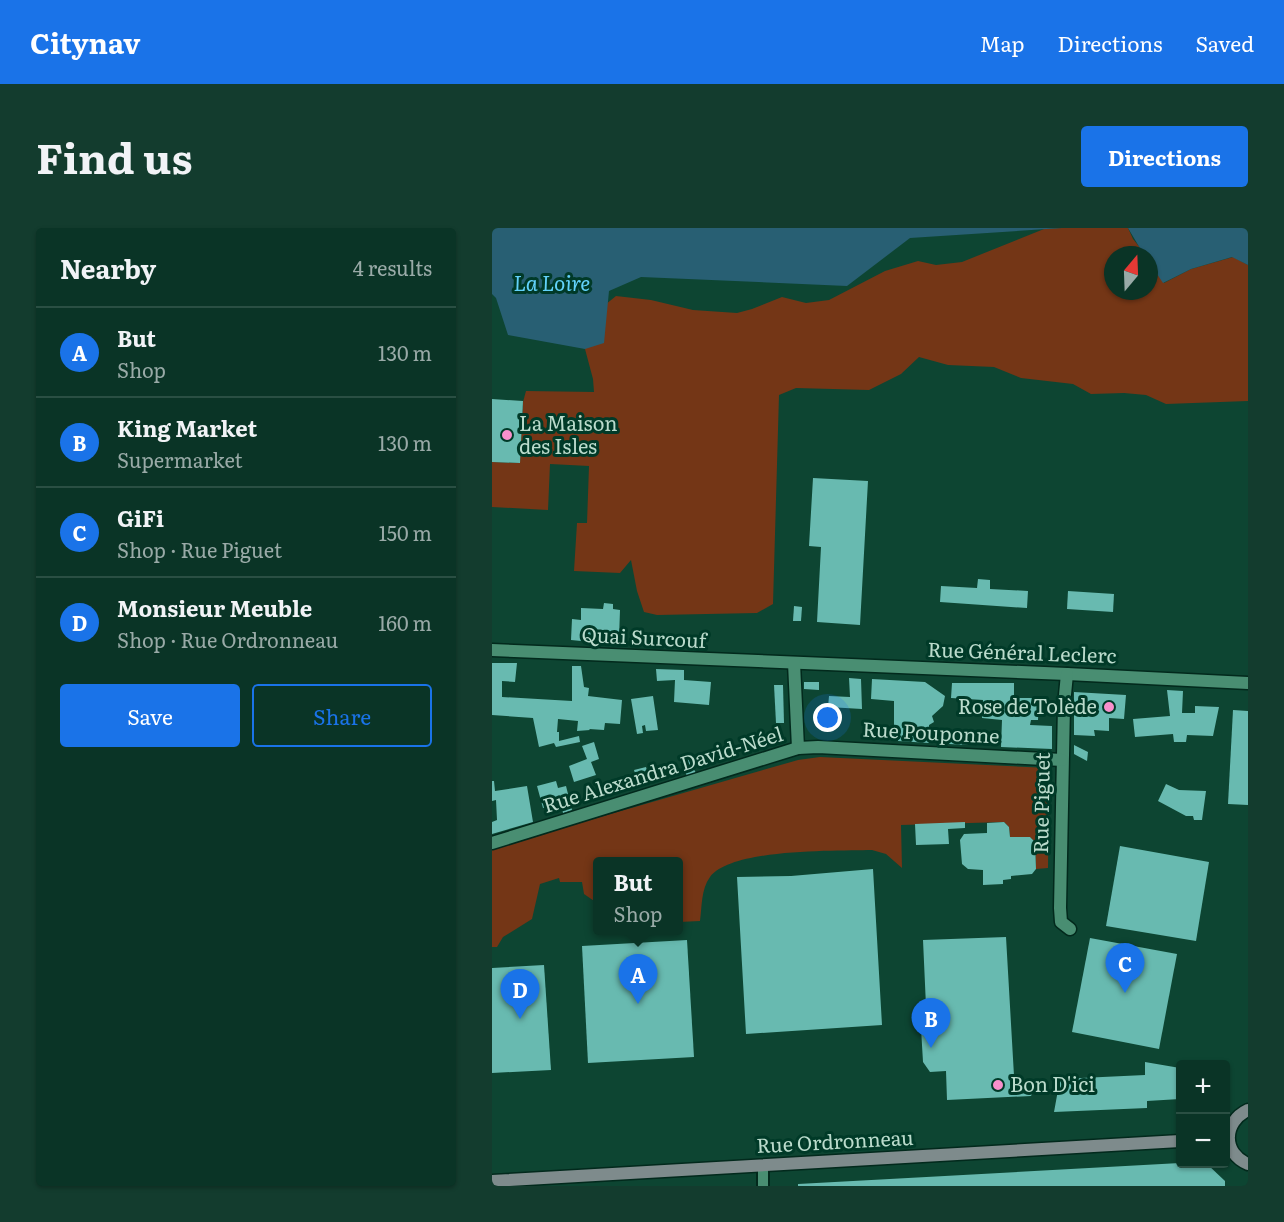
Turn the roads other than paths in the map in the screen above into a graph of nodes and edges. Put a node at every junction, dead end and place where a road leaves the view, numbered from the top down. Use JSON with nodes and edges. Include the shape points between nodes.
{"nodes":[{"id":1,"x":492,"y":650,"type":"edge"},
{"id":2,"x":794,"y":663,"type":"junction"},
{"id":3,"x":1067,"y":674,"type":"junction"},
{"id":4,"x":1248,"y":683,"type":"edge"},
{"id":5,"x":798,"y":748,"type":"junction"},
{"id":6,"x":1062,"y":760,"type":"junction"},
{"id":7,"x":492,"y":843,"type":"edge"},
{"id":8,"x":1070,"y":929,"type":"dead end"},
{"id":9,"x":1248,"y":1110,"type":"edge"},
{"id":10,"x":1230,"y":1130,"type":"edge"},
{"id":11,"x":1176,"y":1141,"type":"edge"},
{"id":12,"x":1230,"y":1147,"type":"edge"},
{"id":13,"x":1248,"y":1164,"type":"edge"},
{"id":14,"x":763,"y":1166,"type":"junction"},
{"id":15,"x":492,"y":1181,"type":"edge"},
{"id":16,"x":568,"y":1182,"type":"edge"},
{"id":17,"x":763,"y":1186,"type":"edge"}],
"edges":[{"from":1,"to":2,"type":"street","name":"Quai Surcouf"},
{"from":2,"to":3,"type":"street","name":"Rue Général Leclerc"},
{"from":2,"to":5,"type":"street","name":"Rue Alexandra David-Néel"},
{"from":3,"to":4,"type":"street","name":"Rue Général Leclerc"},
{"from":3,"to":6,"type":"street","name":"Rue Piguet"},
{"from":5,"to":6,"type":"street","name":"Rue Pouponne"},
{"from":5,"to":7,"type":"street","name":"Rue Alexandra David-Néel"},
{"from":6,"to":8,"type":"street","name":"Rue Piguet","via":[[1060,908],[1061,922]]},
{"from":9,"to":10,"type":"street"},
{"from":11,"to":14,"type":"street","name":"Rue Ordronneau"},
{"from":12,"to":13,"type":"street","via":[[1237,1158]]},
{"from":14,"to":16,"type":"street","name":"Rue Ordronneau"},
{"from":14,"to":17,"type":"lane"},
{"from":15,"to":16,"type":"street","name":"Rue Ordronneau"}]}
